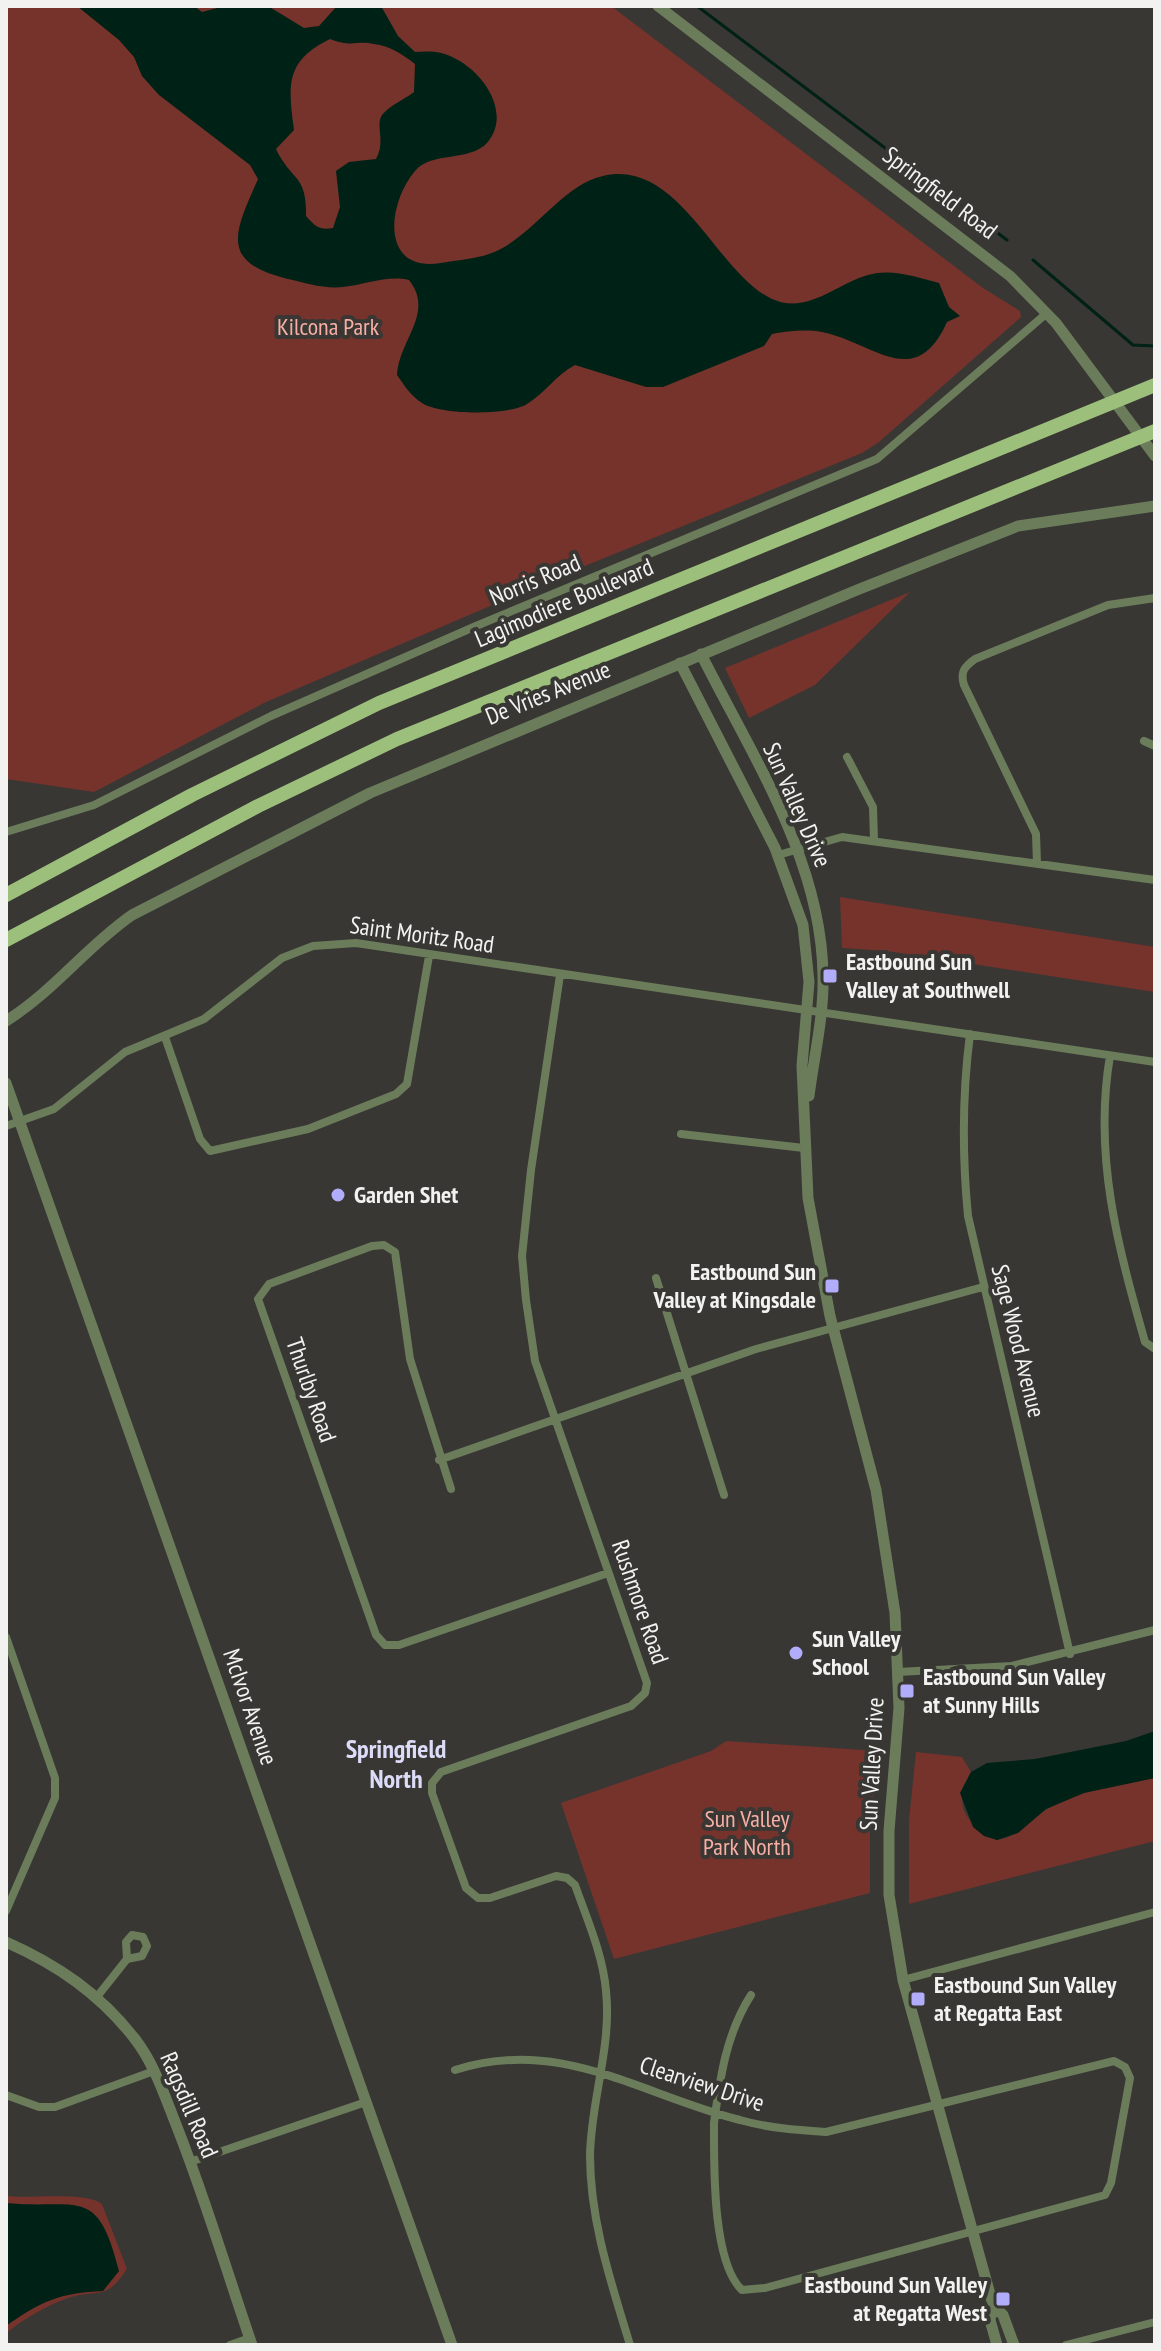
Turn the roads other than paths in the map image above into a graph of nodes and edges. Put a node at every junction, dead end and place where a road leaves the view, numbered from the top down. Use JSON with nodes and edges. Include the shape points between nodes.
{"nodes":[{"id":1,"x":658,"y":6,"type":"edge"},
{"id":2,"x":1047,"y":313,"type":"junction"},
{"id":3,"x":1155,"y":385,"type":"edge"},
{"id":4,"x":1113,"y":401,"type":"junction"},
{"id":5,"x":1155,"y":431,"type":"edge"},
{"id":6,"x":1140,"y":437,"type":"junction"},
{"id":7,"x":1155,"y":456,"type":"edge"},
{"id":8,"x":1155,"y":506,"type":"edge"},
{"id":9,"x":1155,"y":598,"type":"edge"},
{"id":10,"x":701,"y":654,"type":"junction"},
{"id":11,"x":680,"y":663,"type":"junction"},
{"id":12,"x":1144,"y":741,"type":"dead end"},
{"id":13,"x":1155,"y":746,"type":"edge"},
{"id":14,"x":847,"y":757,"type":"dead end"},
{"id":15,"x":6,"y":832,"type":"edge"},
{"id":16,"x":874,"y":840,"type":"junction"},
{"id":17,"x":796,"y":848,"type":"junction"},
{"id":18,"x":778,"y":855,"type":"junction"},
{"id":19,"x":1037,"y":863,"type":"junction"},
{"id":20,"x":1155,"y":880,"type":"edge"},
{"id":21,"x":6,"y":895,"type":"edge"},
{"id":22,"x":6,"y":940,"type":"edge"},
{"id":23,"x":429,"y":956,"type":"junction"},
{"id":24,"x":560,"y":975,"type":"junction"},
{"id":25,"x":807,"y":1012,"type":"junction"},
{"id":26,"x":821,"y":1015,"type":"junction"},
{"id":27,"x":6,"y":1021,"type":"edge"},
{"id":28,"x":970,"y":1034,"type":"junction"},
{"id":29,"x":165,"y":1037,"type":"junction"},
{"id":30,"x":1110,"y":1056,"type":"junction"},
{"id":31,"x":1155,"y":1062,"type":"edge"},
{"id":32,"x":6,"y":1083,"type":"edge"},
{"id":33,"x":20,"y":1122,"type":"junction"},
{"id":34,"x":805,"y":1125,"type":"junction"},
{"id":35,"x":6,"y":1126,"type":"edge"},
{"id":36,"x":681,"y":1134,"type":"dead end"},
{"id":37,"x":804,"y":1148,"type":"junction"},
{"id":38,"x":656,"y":1278,"type":"dead end"},
{"id":39,"x":983,"y":1287,"type":"junction"},
{"id":40,"x":833,"y":1328,"type":"junction"},
{"id":41,"x":1155,"y":1349,"type":"edge"},
{"id":42,"x":686,"y":1373,"type":"junction"},
{"id":43,"x":554,"y":1418,"type":"junction"},
{"id":44,"x":439,"y":1460,"type":"junction"},
{"id":45,"x":451,"y":1489,"type":"dead end"},
{"id":46,"x":724,"y":1495,"type":"dead end"},
{"id":47,"x":608,"y":1573,"type":"junction"},
{"id":48,"x":1155,"y":1630,"type":"edge"},
{"id":49,"x":6,"y":1637,"type":"edge"},
{"id":50,"x":1070,"y":1654,"type":"junction"},
{"id":51,"x":898,"y":1672,"type":"junction"},
{"id":52,"x":6,"y":1911,"type":"edge"},
{"id":53,"x":1155,"y":1912,"type":"edge"},
{"id":54,"x":6,"y":1942,"type":"edge"},
{"id":55,"x":127,"y":1959,"type":"dead end"},
{"id":56,"x":903,"y":1980,"type":"junction"},
{"id":57,"x":751,"y":1995,"type":"dead end"},
{"id":58,"x":96,"y":1998,"type":"junction"},
{"id":59,"x":455,"y":2070,"type":"dead end"},
{"id":60,"x":154,"y":2071,"type":"junction"},
{"id":61,"x":599,"y":2073,"type":"junction"},
{"id":62,"x":6,"y":2095,"type":"edge"},
{"id":63,"x":366,"y":2102,"type":"junction"},
{"id":64,"x":937,"y":2106,"type":"junction"},
{"id":65,"x":715,"y":2112,"type":"junction"},
{"id":66,"x":190,"y":2162,"type":"junction"},
{"id":67,"x":972,"y":2234,"type":"junction"},
{"id":68,"x":993,"y":2305,"type":"junction"},
{"id":69,"x":1155,"y":2322,"type":"edge"},
{"id":70,"x":251,"y":2342,"type":"edge"},
{"id":71,"x":230,"y":2345,"type":"edge"},
{"id":72,"x":452,"y":2345,"type":"edge"},
{"id":73,"x":630,"y":2345,"type":"edge"},
{"id":74,"x":997,"y":2345,"type":"edge"},
{"id":75,"x":1014,"y":2345,"type":"edge"},
{"id":76,"x":1066,"y":2345,"type":"edge"}],
"edges":[{"from":1,"to":2,"type":"street","name":"Springfield Road","via":[[985,255]]},
{"from":2,"to":4,"type":"street","name":"Springfield Road"},
{"from":2,"to":15,"type":"street","name":"Norris Road","via":[[895,446],[861,467],[271,716],[94,805]]},
{"from":3,"to":4,"type":"main road","name":"Lagimodiere Boulevard"},
{"from":4,"to":6,"type":"street","name":"Springfield Road"},
{"from":4,"to":21,"type":"main road","name":"Lagimodiere Boulevard","via":[[379,703]]},
{"from":5,"to":6,"type":"main road"},
{"from":6,"to":7,"type":"street","name":"Springfield Road"},
{"from":6,"to":22,"type":"main road","via":[[397,739]]},
{"from":8,"to":10,"type":"street","name":"De Vries Avenue","via":[[1018,526]]},
{"from":9,"to":19,"type":"street","via":[[1108,605],[964,667],[964,685],[1036,834]]},
{"from":10,"to":11,"type":"street","name":"De Vries Avenue"},
{"from":10,"to":17,"type":"street","name":"Sun Valley Drive"},
{"from":11,"to":18,"type":"street","name":"Sun Valley Drive"},
{"from":11,"to":27,"type":"street","name":"De Vries Avenue","via":[[370,793],[201,877],[100,937],[35,1003]]},
{"from":12,"to":13,"type":"street"},
{"from":14,"to":16,"type":"street","via":[[873,807]]},
{"from":16,"to":17,"type":"street","via":[[842,837]]},
{"from":16,"to":19,"type":"street"},
{"from":17,"to":18,"type":"street"},
{"from":17,"to":26,"type":"street","name":"Sun Valley Drive","via":[[820,937]]},
{"from":18,"to":25,"type":"street","name":"Sun Valley Drive","via":[[803,925]]},
{"from":19,"to":20,"type":"street"},
{"from":23,"to":24,"type":"street","name":"Saint Moritz Road"},
{"from":23,"to":29,"type":"street","name":"Saint Moritz Road","via":[[356,943],[313,946],[268,966],[215,1013]]},
{"from":23,"to":29,"type":"street","via":[[407,1084],[396,1094],[308,1129],[210,1151],[200,1139]]},
{"from":24,"to":25,"type":"street","name":"Saint Moritz Road"},
{"from":24,"to":43,"type":"street","name":"Rushmore Road","via":[[522,1256],[535,1361]]},
{"from":25,"to":26,"type":"street","name":"Saint Moritz Road"},
{"from":25,"to":34,"type":"street","name":"Sun Valley Drive","via":[[802,1066]]},
{"from":26,"to":28,"type":"street","name":"Saint Moritz Road"},
{"from":26,"to":34,"type":"street","name":"Sun Valley Drive"},
{"from":28,"to":30,"type":"street","name":"Saint Moritz Road"},
{"from":28,"to":39,"type":"street","name":"Sage Wood Avenue","via":[[962,1154]]},
{"from":29,"to":33,"type":"street","name":"Saint Moritz Road","via":[[112,1059],[77,1094]]},
{"from":30,"to":31,"type":"street","name":"Saint Moritz Road"},
{"from":30,"to":41,"type":"street","via":[[1104,1113],[1110,1209],[1145,1342]]},
{"from":32,"to":33,"type":"street","name":"McIvor Avenue"},
{"from":33,"to":35,"type":"street","name":"Saint Moritz Road"},
{"from":33,"to":63,"type":"street","name":"McIvor Avenue"},
{"from":34,"to":37,"type":"street","name":"Sun Valley Drive"},
{"from":36,"to":37,"type":"street"},
{"from":37,"to":40,"type":"street","name":"Sun Valley Drive","via":[[808,1198]]},
{"from":38,"to":42,"type":"street"},
{"from":39,"to":40,"type":"street"},
{"from":39,"to":50,"type":"street","name":"Sage Wood Avenue"},
{"from":40,"to":42,"type":"street"},
{"from":40,"to":51,"type":"street","name":"Sun Valley Drive","via":[[884,1530]]},
{"from":42,"to":43,"type":"street"},
{"from":42,"to":46,"type":"street"},
{"from":43,"to":44,"type":"street"},
{"from":43,"to":47,"type":"street","name":"Rushmore Road"},
{"from":44,"to":45,"type":"street","name":"Thurlby Road"},
{"from":44,"to":47,"type":"street","name":"Thurlby Road","via":[[410,1359],[395,1252],[372,1246],[263,1289],[258,1299],[376,1635],[385,1645],[399,1645]]},
{"from":47,"to":61,"type":"street","name":"Rushmore Road","via":[[647,1683],[639,1701],[441,1772],[432,1783],[466,1888],[476,1896],[490,1898],[556,1876],[575,1885],[606,1989]]},
{"from":48,"to":50,"type":"street"},
{"from":49,"to":52,"type":"street","via":[[55,1778],[55,1798]]},
{"from":50,"to":51,"type":"street","via":[[1012,1666]]},
{"from":51,"to":56,"type":"street","name":"Sun Valley Drive","via":[[889,1895]]},
{"from":53,"to":56,"type":"street"},
{"from":54,"to":58,"type":"street","name":"Ragsdill Road","via":[[49,1961]]},
{"from":55,"to":58,"type":"street"},
{"from":56,"to":64,"type":"street","name":"Sun Valley Drive"},
{"from":57,"to":65,"type":"street","via":[[734,2022]]},
{"from":58,"to":60,"type":"street","name":"Ragsdill Road","via":[[137,2041]]},
{"from":59,"to":61,"type":"street","name":"Clearview Drive","via":[[500,2059],[538,2058]]},
{"from":60,"to":62,"type":"street","via":[[55,2107]]},
{"from":60,"to":66,"type":"street","name":"Ragsdill Road"},
{"from":61,"to":65,"type":"street","name":"Clearview Drive"},
{"from":61,"to":73,"type":"street","via":[[590,2155],[593,2202],[600,2246]]},
{"from":63,"to":66,"type":"street"},
{"from":63,"to":72,"type":"street","name":"McIvor Avenue"},
{"from":64,"to":65,"type":"street","name":"Clearview Drive","via":[[826,2132],[784,2129]]},
{"from":64,"to":67,"type":"street","name":"Sun Valley Drive"},
{"from":64,"to":67,"type":"street","name":"Clearview Drive","via":[[1114,2061],[1130,2078],[1105,2195]]},
{"from":65,"to":67,"type":"street","via":[[722,2243],[734,2283],[742,2290]]},
{"from":66,"to":70,"type":"street","name":"Ragsdill Road"},
{"from":67,"to":68,"type":"street","name":"Sun Valley Drive"},
{"from":68,"to":74,"type":"street","name":"Sun Valley Drive","via":[[990,2320]]},
{"from":68,"to":75,"type":"street","name":"Sun Valley Drive","via":[[1003,2315]]},
{"from":69,"to":76,"type":"street"},
{"from":70,"to":71,"type":"street"}]}
